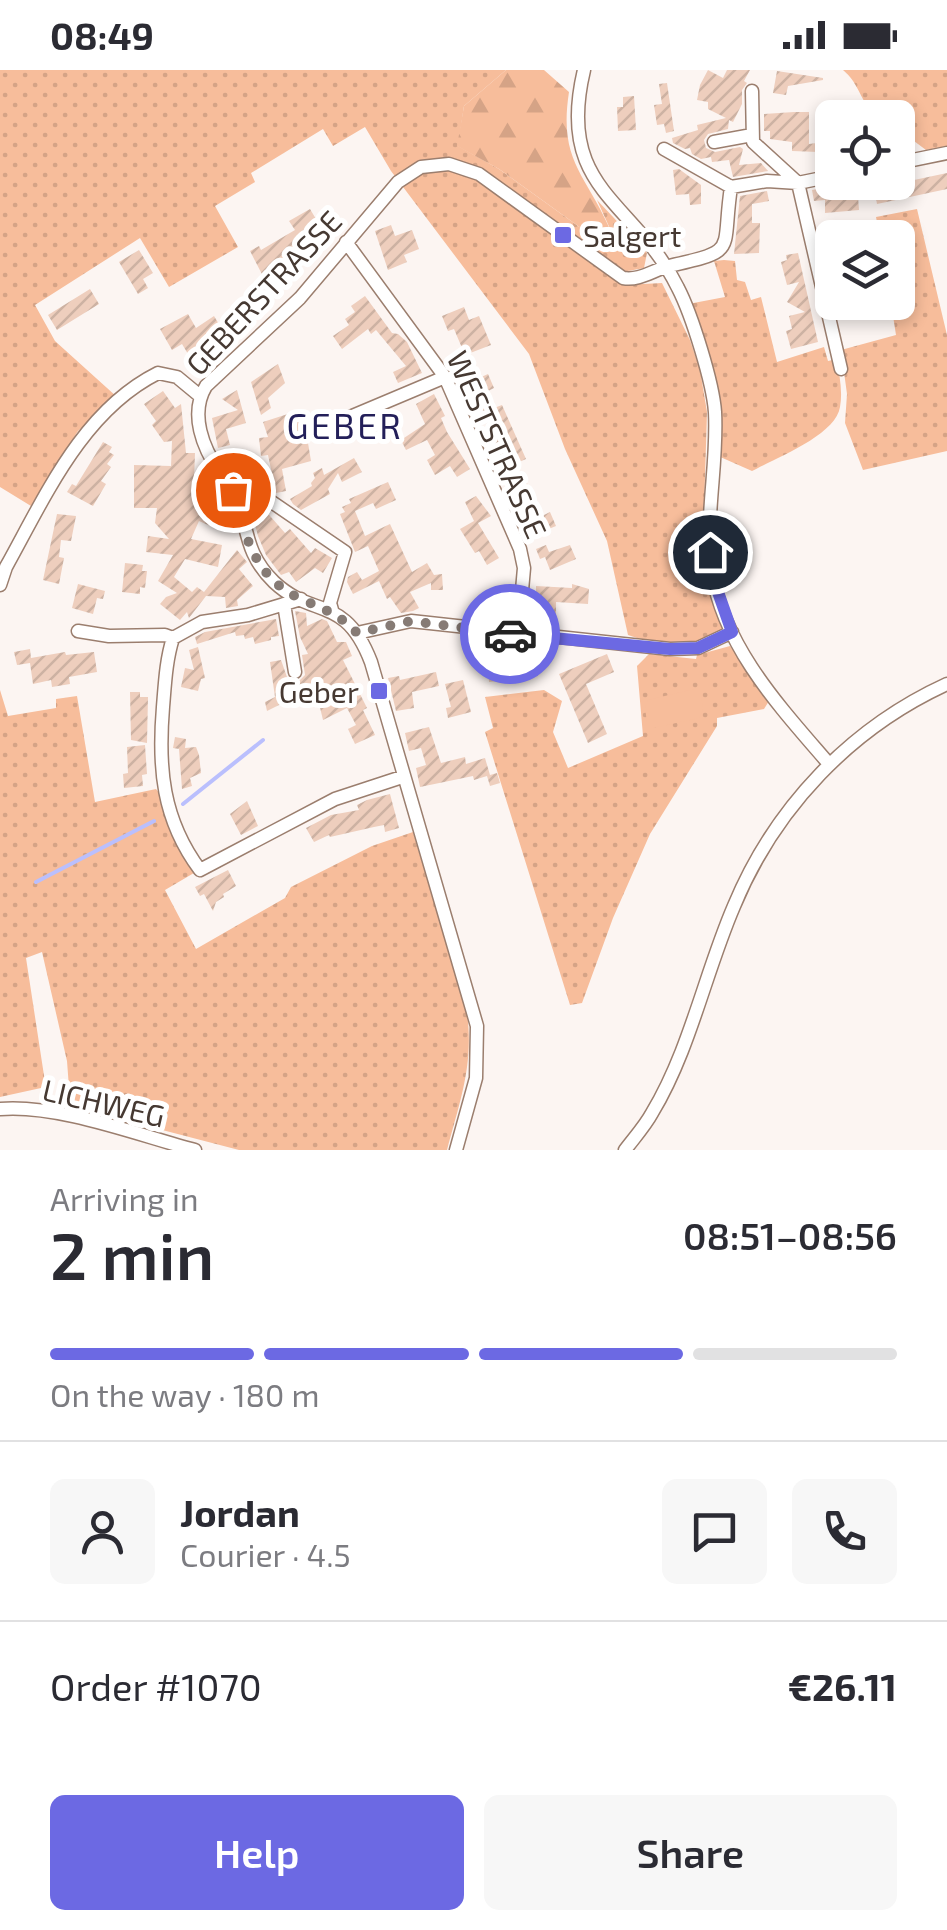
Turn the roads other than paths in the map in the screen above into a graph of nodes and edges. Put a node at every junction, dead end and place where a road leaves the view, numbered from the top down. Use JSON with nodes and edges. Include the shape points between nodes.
{"nodes":[{"id":1,"x":584,"y":70,"type":"edge"},
{"id":2,"x":752,"y":90,"type":"dead end"},
{"id":3,"x":752,"y":135,"type":"junction"},
{"id":4,"x":714,"y":142,"type":"dead end"},
{"id":5,"x":664,"y":149,"type":"dead end"},
{"id":6,"x":947,"y":153,"type":"edge"},
{"id":7,"x":915,"y":160,"type":"edge"},
{"id":8,"x":815,"y":180,"type":"edge"},
{"id":9,"x":798,"y":184,"type":"junction"},
{"id":10,"x":731,"y":187,"type":"junction"},
{"id":11,"x":346,"y":242,"type":"junction"},
{"id":12,"x":665,"y":267,"type":"junction"},
{"id":13,"x":841,"y":369,"type":"dead end"},
{"id":14,"x":444,"y":377,"type":"junction"},
{"id":15,"x":200,"y":396,"type":"junction"},
{"id":16,"x":334,"y":430,"type":"dead end"},
{"id":17,"x":233,"y":490,"type":"junction"},
{"id":18,"x":0,"y":586,"type":"edge"},
{"id":19,"x":302,"y":600,"type":"junction"},
{"id":20,"x":284,"y":604,"type":"junction"},
{"id":21,"x":332,"y":610,"type":"junction"},
{"id":22,"x":78,"y":631,"type":"dead end"},
{"id":23,"x":732,"y":632,"type":"junction"},
{"id":24,"x":357,"y":633,"type":"junction"},
{"id":25,"x":518,"y":634,"type":"junction"},
{"id":26,"x":173,"y":638,"type":"junction"},
{"id":27,"x":295,"y":672,"type":"dead end"},
{"id":28,"x":947,"y":684,"type":"edge"},
{"id":29,"x":829,"y":764,"type":"junction"},
{"id":30,"x":402,"y":777,"type":"junction"},
{"id":31,"x":0,"y":1109,"type":"edge"},
{"id":32,"x":196,"y":1150,"type":"edge"},
{"id":33,"x":456,"y":1150,"type":"edge"},
{"id":34,"x":625,"y":1150,"type":"edge"}],
"edges":[{"from":1,"to":12,"type":"street","via":[[575,121],[586,162]]},
{"from":2,"to":3,"type":"street"},
{"from":3,"to":4,"type":"street"},
{"from":3,"to":9,"type":"street"},
{"from":5,"to":10,"type":"street"},
{"from":6,"to":7,"type":"street"},
{"from":8,"to":9,"type":"street"},
{"from":9,"to":10,"type":"street"},
{"from":9,"to":13,"type":"street"},
{"from":10,"to":12,"type":"street","via":[[721,249]]},
{"from":11,"to":12,"type":"street","name":"GEBERSTRASSE","via":[[398,182],[421,167],[450,164],[506,191],[623,278]]},
{"from":11,"to":14,"type":"street","name":"WESTSTRASSE"},
{"from":11,"to":15,"type":"street","name":"GEBERSTRASSE","via":[[300,298]]},
{"from":12,"to":23,"type":"street","via":[[688,312],[715,410],[707,529],[712,575]]},
{"from":14,"to":16,"type":"street"},
{"from":14,"to":25,"type":"street","name":"WESTSTRASSE","via":[[520,549]]},
{"from":15,"to":17,"type":"street","name":"GEBERSTRASSE","via":[[200,430]]},
{"from":15,"to":18,"type":"street","via":[[166,372],[151,377],[77,444]]},
{"from":17,"to":19,"type":"street","name":"GEBERSTRASSE","via":[[253,557],[278,586]]},
{"from":17,"to":21,"type":"street","via":[[260,494],[345,552]]},
{"from":19,"to":20,"type":"street"},
{"from":19,"to":21,"type":"street","name":"GEBERSTRASSE"},
{"from":20,"to":26,"type":"street","via":[[202,622]]},
{"from":20,"to":27,"type":"street"},
{"from":21,"to":24,"type":"street","name":"GEBERSTRASSE"},
{"from":22,"to":26,"type":"street"},
{"from":23,"to":25,"type":"street","via":[[698,648],[670,649]]},
{"from":23,"to":29,"type":"street","via":[[756,676]]},
{"from":24,"to":25,"type":"street","via":[[411,621]]},
{"from":24,"to":30,"type":"street","name":"GEBERSTRASSE"},
{"from":26,"to":30,"type":"street","via":[[162,714],[162,788],[200,870],[335,799]]},
{"from":28,"to":29,"type":"street","via":[[906,704]]},
{"from":29,"to":34,"type":"street","via":[[761,852],[734,904],[672,1074]]},
{"from":30,"to":33,"type":"street","name":"GEBERSTRASSE","via":[[476,1026],[476,1078]]},
{"from":31,"to":32,"type":"street","name":"LICHWEG","via":[[73,1117]]}]}
